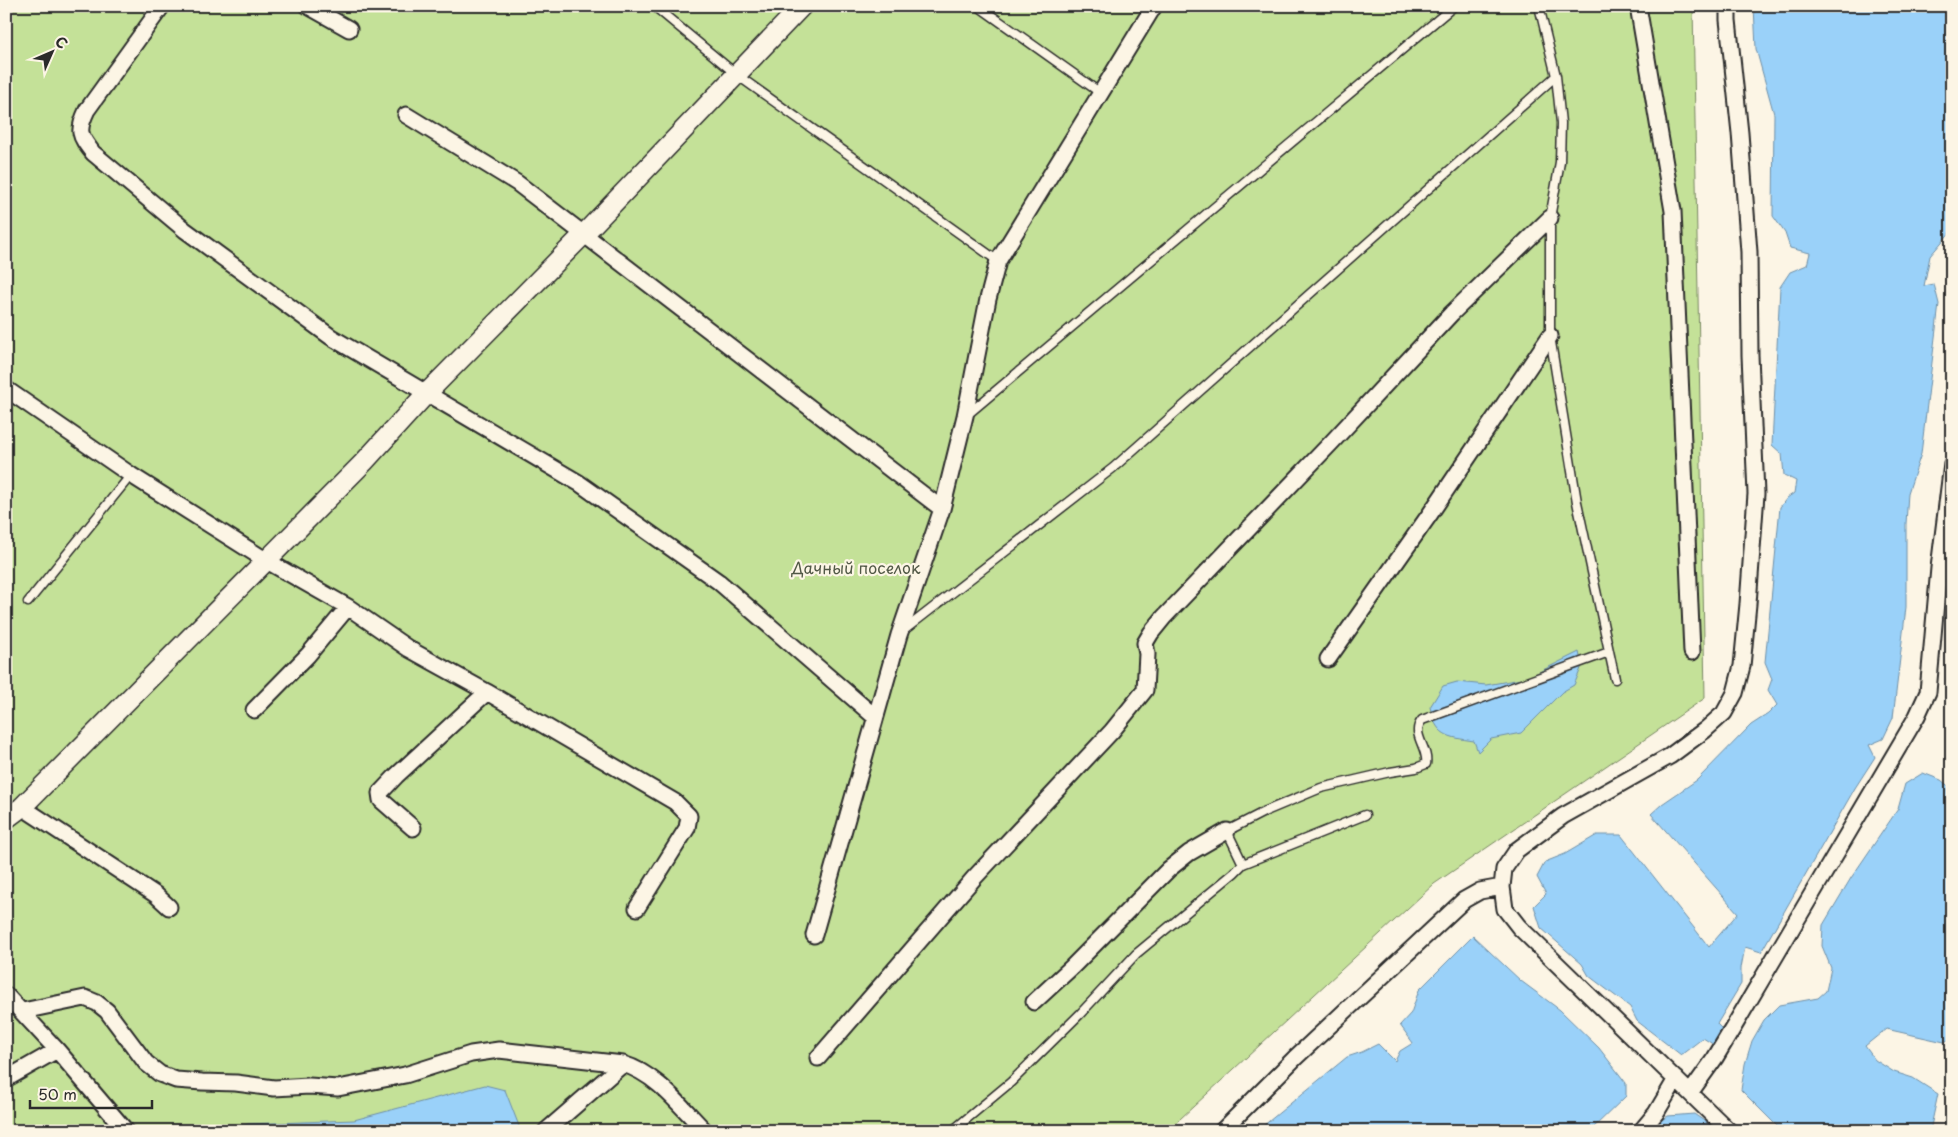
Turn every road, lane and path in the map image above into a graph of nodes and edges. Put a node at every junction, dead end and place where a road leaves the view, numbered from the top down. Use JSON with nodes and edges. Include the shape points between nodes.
{"nodes":[{"id":1,"x":162,"y":6,"type":"edge"},
{"id":2,"x":308,"y":6,"type":"edge"},
{"id":3,"x":654,"y":6,"type":"edge"},
{"id":4,"x":802,"y":6,"type":"edge"},
{"id":5,"x":978,"y":6,"type":"edge"},
{"id":6,"x":1154,"y":6,"type":"edge"},
{"id":7,"x":1454,"y":6,"type":"edge"},
{"id":8,"x":1539,"y":6,"type":"edge"},
{"id":9,"x":1638,"y":6,"type":"edge"},
{"id":10,"x":1728,"y":6,"type":"edge"},
{"id":11,"x":349,"y":29,"type":"dead end"},
{"id":12,"x":737,"y":75,"type":"junction"},
{"id":13,"x":1556,"y":76,"type":"junction"},
{"id":14,"x":1102,"y":94,"type":"junction"},
{"id":15,"x":406,"y":115,"type":"dead end"},
{"id":16,"x":1550,"y":218,"type":"junction"},
{"id":17,"x":584,"y":234,"type":"junction"},
{"id":18,"x":998,"y":261,"type":"junction"},
{"id":19,"x":1550,"y":336,"type":"junction"},
{"id":20,"x":6,"y":389,"type":"edge"},
{"id":21,"x":426,"y":394,"type":"junction"},
{"id":22,"x":965,"y":416,"type":"junction"},
{"id":23,"x":1952,"y":464,"type":"edge"},
{"id":24,"x":131,"y":475,"type":"junction"},
{"id":25,"x":942,"y":509,"type":"junction"},
{"id":26,"x":267,"y":561,"type":"junction"},
{"id":27,"x":28,"y":602,"type":"dead end"},
{"id":28,"x":348,"y":608,"type":"junction"},
{"id":29,"x":899,"y":635,"type":"junction"},
{"id":30,"x":1609,"y":652,"type":"junction"},
{"id":31,"x":1692,"y":652,"type":"dead end"},
{"id":32,"x":1328,"y":659,"type":"dead end"},
{"id":33,"x":1615,"y":680,"type":"dead end"},
{"id":34,"x":487,"y":692,"type":"junction"},
{"id":35,"x":254,"y":710,"type":"dead end"},
{"id":36,"x":875,"y":717,"type":"junction"},
{"id":37,"x":22,"y":807,"type":"junction"},
{"id":38,"x":1364,"y":815,"type":"dead end"},
{"id":39,"x":6,"y":819,"type":"edge"},
{"id":40,"x":413,"y":828,"type":"dead end"},
{"id":41,"x":1227,"y":831,"type":"junction"},
{"id":42,"x":1243,"y":864,"type":"junction"},
{"id":43,"x":1502,"y":887,"type":"junction"},
{"id":44,"x":169,"y":907,"type":"dead end"},
{"id":45,"x":637,"y":908,"type":"dead end"},
{"id":46,"x":814,"y":935,"type":"dead end"},
{"id":47,"x":6,"y":995,"type":"edge"},
{"id":48,"x":1034,"y":1002,"type":"dead end"},
{"id":49,"x":22,"y":1011,"type":"junction"},
{"id":50,"x":57,"y":1050,"type":"junction"},
{"id":51,"x":818,"y":1058,"type":"dead end"},
{"id":52,"x":623,"y":1064,"type":"junction"},
{"id":53,"x":6,"y":1079,"type":"edge"},
{"id":54,"x":1676,"y":1080,"type":"junction"},
{"id":55,"x":1690,"y":1093,"type":"junction"},
{"id":56,"x":117,"y":1128,"type":"edge"},
{"id":57,"x":546,"y":1131,"type":"edge"},
{"id":58,"x":705,"y":1131,"type":"edge"},
{"id":59,"x":952,"y":1131,"type":"edge"},
{"id":60,"x":1222,"y":1131,"type":"edge"},
{"id":61,"x":1640,"y":1131,"type":"edge"},
{"id":62,"x":1729,"y":1131,"type":"edge"}],
"edges":[{"from":1,"to":21,"type":"street","via":[[87,110],[80,125],[82,139],[107,165],[258,284],[331,337]]},
{"from":2,"to":11,"type":"street"},
{"from":3,"to":12,"type":"lane"},
{"from":4,"to":12,"type":"street"},
{"from":5,"to":14,"type":"lane"},
{"from":6,"to":14,"type":"street"},
{"from":7,"to":22,"type":"lane"},
{"from":8,"to":13,"type":"lane"},
{"from":9,"to":31,"type":"street","via":[[1673,211]]},
{"from":10,"to":43,"type":"street","via":[[1749,252],[1756,494],[1748,613],[1736,693],[1724,713],[1670,756],[1563,816],[1517,850],[1504,869]]},
{"from":12,"to":17,"type":"street"},
{"from":12,"to":18,"type":"lane"},
{"from":13,"to":16,"type":"lane","via":[[1561,123],[1560,162]]},
{"from":13,"to":29,"type":"lane","via":[[1113,468]]},
{"from":14,"to":18,"type":"street"},
{"from":15,"to":17,"type":"street","via":[[517,183]]},
{"from":16,"to":19,"type":"lane"},
{"from":16,"to":51,"type":"street","via":[[1452,313],[1164,617],[1146,643],[1145,690],[1112,731],[968,886]]},
{"from":17,"to":21,"type":"street"},
{"from":17,"to":25,"type":"street"},
{"from":18,"to":22,"type":"street"},
{"from":19,"to":30,"type":"lane","via":[[1577,502]]},
{"from":19,"to":32,"type":"street"},
{"from":20,"to":24,"type":"street"},
{"from":21,"to":26,"type":"street"},
{"from":21,"to":36,"type":"street","via":[[579,483],[719,582]]},
{"from":22,"to":25,"type":"street"},
{"from":23,"to":55,"type":"street","via":[[1928,692],[1918,716],[1733,1028]]},
{"from":24,"to":26,"type":"street"},
{"from":24,"to":27,"type":"lane"},
{"from":25,"to":29,"type":"street"},
{"from":26,"to":28,"type":"street"},
{"from":26,"to":37,"type":"street"},
{"from":28,"to":34,"type":"street","via":[[409,650]]},
{"from":28,"to":35,"type":"street"},
{"from":29,"to":36,"type":"street"},
{"from":30,"to":33,"type":"lane"},
{"from":30,"to":41,"type":"lane","via":[[1422,720],[1417,732],[1427,756],[1426,764],[1321,788]]},
{"from":34,"to":40,"type":"street","via":[[380,793],[381,800]]},
{"from":34,"to":45,"type":"street","via":[[675,802],[689,816],[687,828]]},
{"from":36,"to":46,"type":"street"},
{"from":37,"to":39,"type":"street"},
{"from":37,"to":44,"type":"street","via":[[156,895]]},
{"from":38,"to":42,"type":"lane"},
{"from":41,"to":42,"type":"lane"},
{"from":41,"to":48,"type":"street","via":[[1169,869]]},
{"from":42,"to":59,"type":"lane","via":[[1136,954],[1011,1082]]},
{"from":43,"to":54,"type":"street","via":[[1505,909],[1519,927]]},
{"from":43,"to":60,"type":"street","via":[[1480,891],[1464,900]]},
{"from":47,"to":49,"type":"street"},
{"from":49,"to":50,"type":"street"},
{"from":49,"to":52,"type":"street","via":[[85,998],[97,1003],[107,1011],[146,1063],[160,1074],[176,1080],[274,1088],[338,1088],[405,1075],[471,1054],[499,1050]]},
{"from":50,"to":53,"type":"street"},
{"from":50,"to":56,"type":"street"},
{"from":52,"to":57,"type":"street"},
{"from":52,"to":58,"type":"street","via":[[651,1078]]},
{"from":54,"to":55,"type":"street"},
{"from":54,"to":61,"type":"street","via":[[1656,1113]]},
{"from":55,"to":62,"type":"street"}]}
